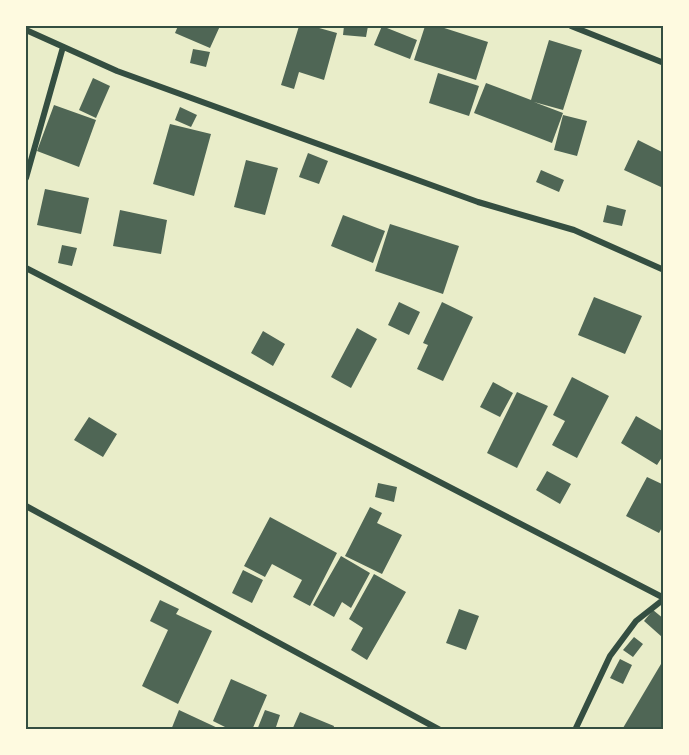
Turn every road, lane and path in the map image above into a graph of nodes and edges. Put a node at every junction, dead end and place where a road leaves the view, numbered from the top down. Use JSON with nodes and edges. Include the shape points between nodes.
{"nodes":[{"id":1,"x":571,"y":26,"type":"edge"},
{"id":2,"x":26,"y":30,"type":"edge"},
{"id":3,"x":63,"y":47,"type":"junction"},
{"id":4,"x":663,"y":63,"type":"edge"},
{"id":5,"x":26,"y":178,"type":"edge"},
{"id":6,"x":26,"y":268,"type":"edge"},
{"id":7,"x":663,"y":270,"type":"edge"},
{"id":8,"x":26,"y":506,"type":"edge"},
{"id":9,"x":663,"y":598,"type":"edge"},
{"id":10,"x":440,"y":729,"type":"edge"},
{"id":11,"x":575,"y":729,"type":"edge"}],
"edges":[{"from":1,"to":4,"type":"street"},
{"from":2,"to":3,"type":"street"},
{"from":3,"to":5,"type":"street"},
{"from":3,"to":7,"type":"street","via":[[117,71],[478,202],[574,230]]},
{"from":6,"to":9,"type":"street"},
{"from":8,"to":10,"type":"street"},
{"from":9,"to":11,"type":"street","via":[[636,621],[610,656]]}]}
